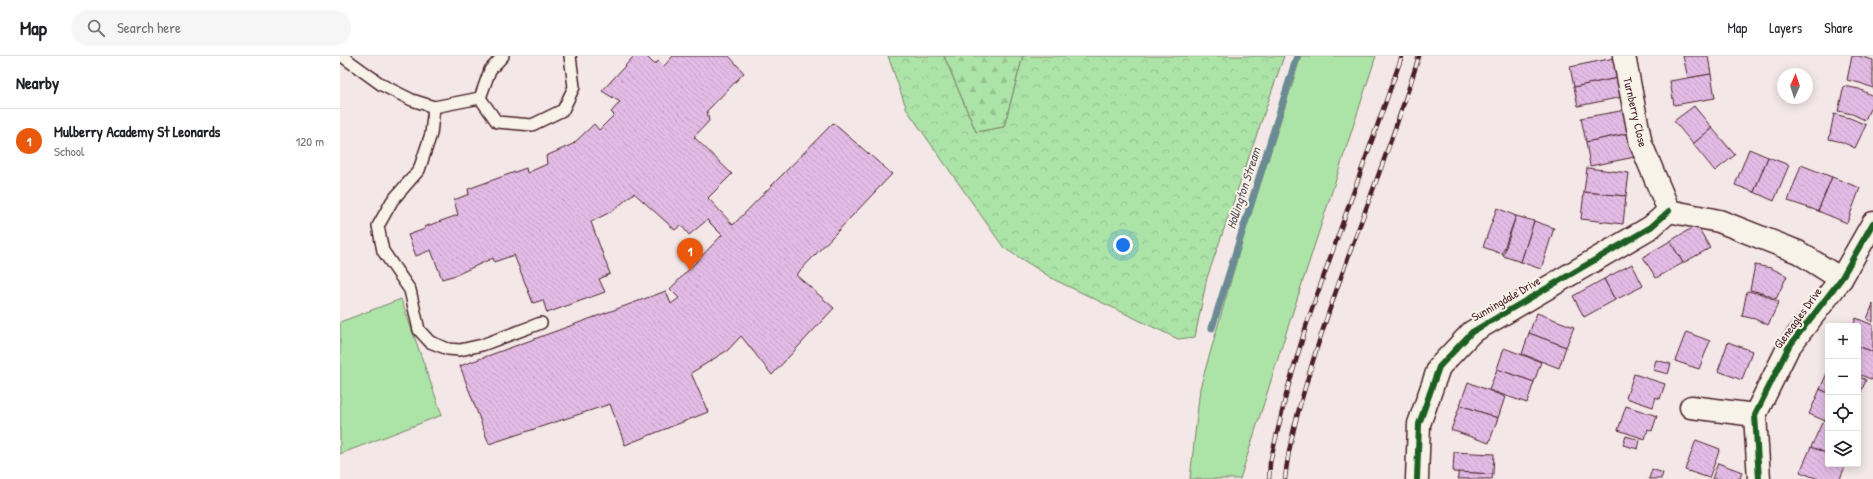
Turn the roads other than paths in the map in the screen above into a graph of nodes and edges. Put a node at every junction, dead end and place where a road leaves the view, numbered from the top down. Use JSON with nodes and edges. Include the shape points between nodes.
{"nodes":[{"id":1,"x":342,"y":56,"type":"edge"},
{"id":2,"x":503,"y":56,"type":"edge"},
{"id":3,"x":570,"y":56,"type":"edge"},
{"id":4,"x":1624,"y":56,"type":"edge"},
{"id":5,"x":480,"y":98,"type":"junction"},
{"id":6,"x":434,"y":107,"type":"junction"},
{"id":7,"x":1669,"y":211,"type":"junction"},
{"id":8,"x":1873,"y":223,"type":"edge"},
{"id":9,"x":1841,"y":279,"type":"junction"},
{"id":10,"x":541,"y":324,"type":"dead end"},
{"id":11,"x":1691,"y":407,"type":"dead end"},
{"id":12,"x":1755,"y":415,"type":"junction"},
{"id":13,"x":1416,"y":479,"type":"edge"},
{"id":14,"x":1759,"y":479,"type":"edge"}],
"edges":[{"from":1,"to":6,"type":"lane","via":[[382,85],[412,100]]},
{"from":2,"to":5,"type":"lane","via":[[490,70]]},
{"from":3,"to":5,"type":"lane","via":[[574,87],[563,110],[532,125],[498,122]]},
{"from":4,"to":7,"type":"street","name":"Turnberry Close","via":[[1641,144]]},
{"from":5,"to":6,"type":"lane"},
{"from":6,"to":10,"type":"lane","via":[[431,134],[419,170],[392,201],[378,226],[383,251],[410,290],[419,330],[430,342],[448,349],[460,350]]},
{"from":7,"to":9,"type":"street","via":[[1719,221],[1798,252]]},
{"from":7,"to":13,"type":"street","name":"Sunningdale Drive","via":[[1651,227],[1472,332],[1439,366],[1419,424]]},
{"from":8,"to":9,"type":"street","name":"Gleneagles Drive"},
{"from":9,"to":12,"type":"street","name":"Gleneagles Drive","via":[[1788,348]]},
{"from":11,"to":12,"type":"street"},
{"from":12,"to":14,"type":"street","name":"Gleneagles Drive"}]}
